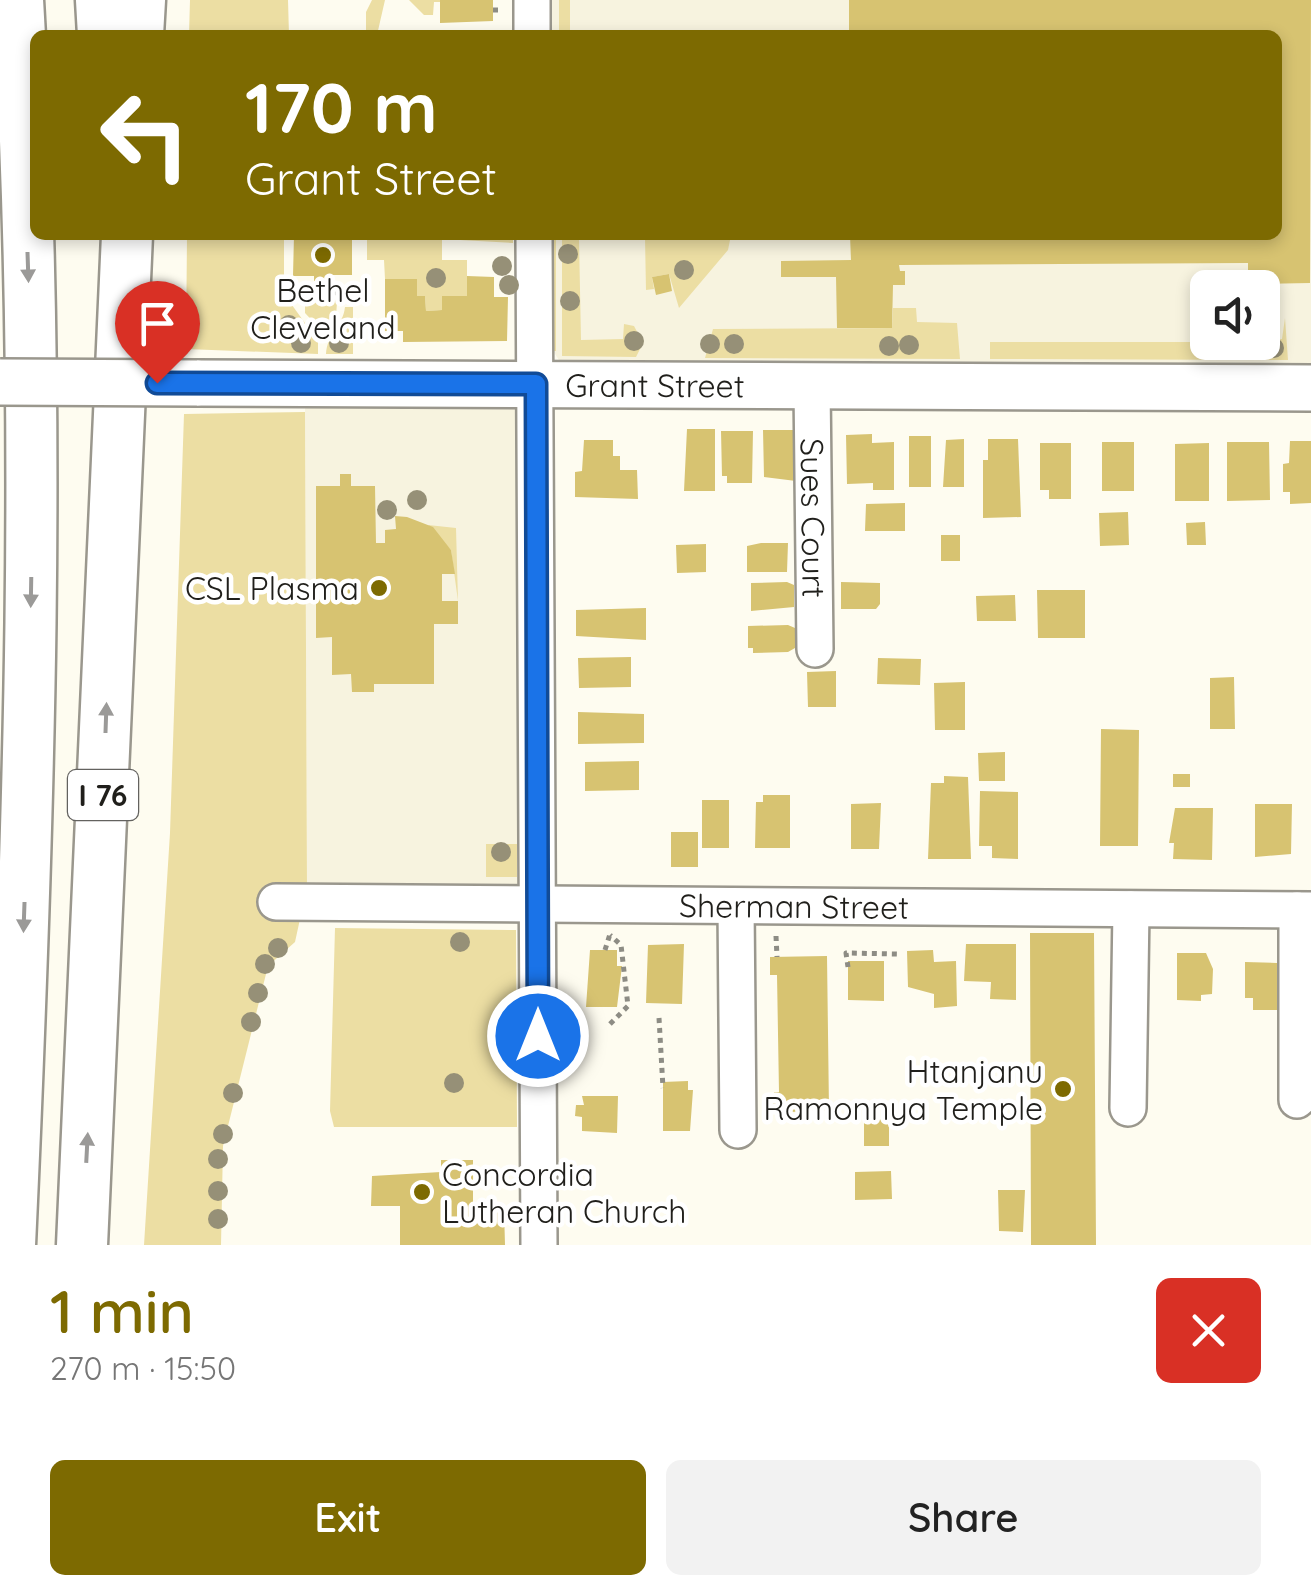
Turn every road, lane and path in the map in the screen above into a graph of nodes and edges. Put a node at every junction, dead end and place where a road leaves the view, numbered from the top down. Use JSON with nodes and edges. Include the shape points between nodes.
{"nodes":[{"id":1,"x":101,"y":0,"type":"edge"},
{"id":2,"x":140,"y":0,"type":"edge"},
{"id":3,"x":532,"y":0,"type":"edge"},
{"id":4,"x":18,"y":10,"type":"edge"},
{"id":5,"x":103,"y":30,"type":"edge"},
{"id":6,"x":138,"y":30,"type":"edge"},
{"id":7,"x":532,"y":30,"type":"edge"},
{"id":8,"x":115,"y":240,"type":"edge"},
{"id":9,"x":127,"y":240,"type":"edge"},
{"id":10,"x":534,"y":240,"type":"edge"},
{"id":11,"x":309,"y":290,"type":"dead end"},
{"id":12,"x":334,"y":290,"type":"dead end"},
{"id":13,"x":342,"y":300,"type":"dead end"},
{"id":14,"x":302,"y":301,"type":"dead end"},
{"id":15,"x":122,"y":344,"type":"junction"},
{"id":16,"x":0,"y":382,"type":"edge"},
{"id":17,"x":536,"y":384,"type":"junction"},
{"id":18,"x":812,"y":386,"type":"junction"},
{"id":19,"x":1311,"y":388,"type":"edge"},
{"id":20,"x":815,"y":649,"type":"dead end"},
{"id":21,"x":276,"y":902,"type":"dead end"},
{"id":22,"x":538,"y":905,"type":"junction"},
{"id":23,"x":736,"y":906,"type":"junction"},
{"id":24,"x":1131,"y":909,"type":"junction"},
{"id":25,"x":1304,"y":910,"type":"edge"},
{"id":26,"x":775,"y":928,"type":"dead end"},
{"id":27,"x":605,"y":950,"type":"dead end"},
{"id":28,"x":897,"y":954,"type":"dead end"},
{"id":29,"x":777,"y":957,"type":"dead end"},
{"id":30,"x":848,"y":966,"type":"dead end"},
{"id":31,"x":659,"y":1018,"type":"dead end"},
{"id":32,"x":610,"y":1024,"type":"dead end"},
{"id":33,"x":663,"y":1088,"type":"dead end"},
{"id":34,"x":1296,"y":1100,"type":"dead end"},
{"id":35,"x":1128,"y":1108,"type":"dead end"},
{"id":36,"x":738,"y":1130,"type":"dead end"},
{"id":37,"x":10,"y":1245,"type":"edge"},
{"id":38,"x":82,"y":1245,"type":"edge"},
{"id":39,"x":540,"y":1245,"type":"edge"}],
"edges":[{"from":1,"to":5,"type":"highway"},
{"from":2,"to":6,"type":"highway"},
{"from":3,"to":7,"type":"street"},
{"from":4,"to":37,"type":"highway","number":"I 76","one_way":true,"via":[[32,414],[25,916]]},
{"from":8,"to":15,"type":"highway","number":"I 76"},
{"from":9,"to":15,"type":"highway"},
{"from":10,"to":17,"type":"street"},
{"from":11,"to":14,"type":"path"},
{"from":12,"to":13,"type":"path"},
{"from":38,"to":15,"type":"highway","number":"I 76","one_way":true},
{"from":16,"to":17,"type":"main road","name":"Grant Street","bridge":true},
{"from":17,"to":18,"type":"main road","name":"Grant Street"},
{"from":17,"to":22,"type":"street"},
{"from":18,"to":19,"type":"main road","name":"Grant Street"},
{"from":18,"to":20,"type":"street","name":"Sues Court"},
{"from":21,"to":22,"type":"street","name":"Sherman Street"},
{"from":22,"to":23,"type":"street","name":"Sherman Street"},
{"from":22,"to":39,"type":"street"},
{"from":23,"to":24,"type":"street","name":"Sherman Street"},
{"from":23,"to":36,"type":"street"},
{"from":24,"to":25,"type":"street","name":"Sherman Street"},
{"from":24,"to":35,"type":"street"},
{"from":25,"to":34,"type":"street"},
{"from":26,"to":29,"type":"path"},
{"from":27,"to":32,"type":"path","via":[[610,931],[621,945],[628,1006]]},
{"from":28,"to":30,"type":"path","via":[[846,953]]},
{"from":31,"to":33,"type":"path"}]}
